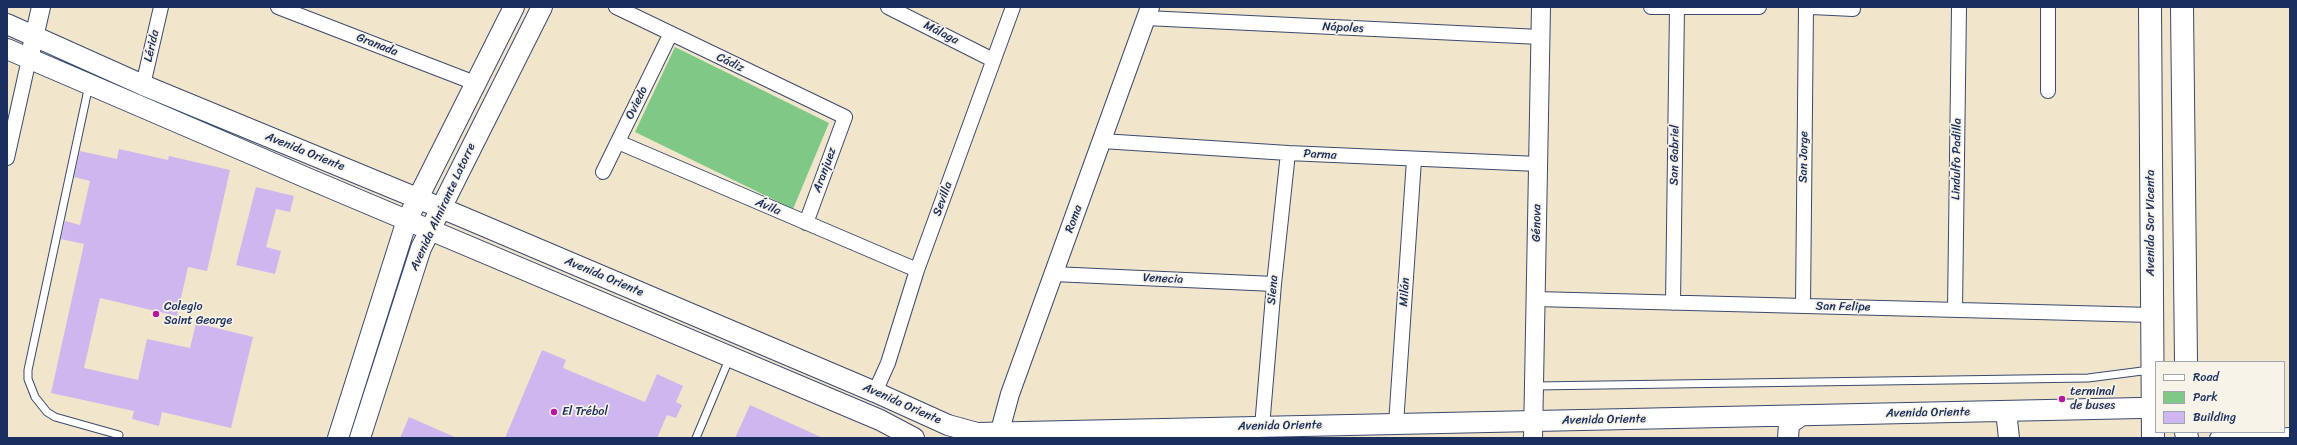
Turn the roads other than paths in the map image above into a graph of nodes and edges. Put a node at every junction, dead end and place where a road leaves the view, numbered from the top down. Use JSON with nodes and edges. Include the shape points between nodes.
{"nodes":[{"id":1,"x":41,"y":7,"type":"edge"},
{"id":2,"x":161,"y":7,"type":"edge"},
{"id":3,"x":278,"y":7,"type":"edge"},
{"id":4,"x":514,"y":7,"type":"edge"},
{"id":5,"x":542,"y":7,"type":"edge"},
{"id":6,"x":616,"y":7,"type":"edge"},
{"id":7,"x":888,"y":7,"type":"edge"},
{"id":8,"x":1014,"y":7,"type":"edge"},
{"id":9,"x":1541,"y":7,"type":"edge"},
{"id":10,"x":1651,"y":7,"type":"edge"},
{"id":11,"x":1677,"y":7,"type":"edge"},
{"id":12,"x":1759,"y":7,"type":"edge"},
{"id":13,"x":1806,"y":7,"type":"edge"},
{"id":14,"x":1812,"y":7,"type":"edge"},
{"id":15,"x":1959,"y":7,"type":"edge"},
{"id":16,"x":2048,"y":7,"type":"edge"},
{"id":17,"x":2150,"y":7,"type":"edge"},
{"id":18,"x":2182,"y":7,"type":"edge"},
{"id":19,"x":1853,"y":9,"type":"dead end"},
{"id":20,"x":1148,"y":13,"type":"edge"},
{"id":21,"x":7,"y":24,"type":"edge"},
{"id":22,"x":670,"y":35,"type":"junction"},
{"id":23,"x":34,"y":36,"type":"junction"},
{"id":24,"x":1540,"y":37,"type":"junction"},
{"id":25,"x":7,"y":49,"type":"edge"},
{"id":26,"x":29,"y":58,"type":"junction"},
{"id":27,"x":993,"y":60,"type":"junction"},
{"id":28,"x":475,"y":83,"type":"junction"},
{"id":29,"x":89,"y":84,"type":"junction"},
{"id":30,"x":143,"y":85,"type":"junction"},
{"id":31,"x":2048,"y":91,"type":"dead end"},
{"id":32,"x":845,"y":117,"type":"joint"},
{"id":33,"x":1102,"y":141,"type":"junction"},
{"id":34,"x":618,"y":142,"type":"junction"},
{"id":35,"x":1288,"y":153,"type":"junction"},
{"id":36,"x":7,"y":158,"type":"edge"},
{"id":37,"x":1414,"y":160,"type":"junction"},
{"id":38,"x":1538,"y":164,"type":"junction"},
{"id":39,"x":603,"y":172,"type":"dead end"},
{"id":40,"x":417,"y":198,"type":"junction"},
{"id":41,"x":441,"y":208,"type":"junction"},
{"id":42,"x":406,"y":220,"type":"junction"},
{"id":43,"x":806,"y":223,"type":"junction"},
{"id":44,"x":430,"y":230,"type":"junction"},
{"id":45,"x":917,"y":270,"type":"junction"},
{"id":46,"x":1053,"y":274,"type":"junction"},
{"id":47,"x":1274,"y":284,"type":"junction"},
{"id":48,"x":1535,"y":299,"type":"junction"},
{"id":49,"x":1673,"y":303,"type":"junction"},
{"id":50,"x":1803,"y":306,"type":"junction"},
{"id":51,"x":1955,"y":310,"type":"junction"},
{"id":52,"x":2152,"y":315,"type":"junction"},
{"id":53,"x":731,"y":356,"type":"junction"},
{"id":54,"x":2186,"y":361,"type":"edge"},
{"id":55,"x":2152,"y":370,"type":"junction"},
{"id":56,"x":1534,"y":386,"type":"junction"},
{"id":57,"x":876,"y":392,"type":"junction"},
{"id":58,"x":2154,"y":410,"type":"edge"},
{"id":59,"x":2006,"y":411,"type":"junction"},
{"id":60,"x":1802,"y":416,"type":"junction"},
{"id":61,"x":1396,"y":424,"type":"junction"},
{"id":62,"x":1262,"y":427,"type":"junction"},
{"id":63,"x":1533,"y":430,"type":"edge"},
{"id":64,"x":1349,"y":431,"type":"edge"},
{"id":65,"x":120,"y":435,"type":"dead end"},
{"id":66,"x":998,"y":435,"type":"edge"},
{"id":67,"x":2290,"y":435,"type":"edge"},
{"id":68,"x":338,"y":438,"type":"edge"},
{"id":69,"x":360,"y":438,"type":"edge"},
{"id":70,"x":696,"y":438,"type":"edge"},
{"id":71,"x":914,"y":438,"type":"edge"},
{"id":72,"x":1788,"y":438,"type":"edge"},
{"id":73,"x":2009,"y":438,"type":"edge"},
{"id":74,"x":2153,"y":438,"type":"edge"},
{"id":75,"x":2217,"y":438,"type":"edge"}],
"edges":[{"from":1,"to":23,"type":"street"},
{"from":2,"to":30,"type":"street","name":"Lérida"},
{"from":3,"to":28,"type":"street","name":"Granada"},
{"from":4,"to":28,"type":"main road","name":"Avenida Almirante Latorre"},
{"from":5,"to":41,"type":"main road","name":"Avenida Almirante Latorre"},
{"from":6,"to":22,"type":"street","name":"Cádiz"},
{"from":7,"to":27,"type":"street","name":"Málaga"},
{"from":8,"to":27,"type":"street","name":"Sevilla"},
{"from":9,"to":24,"type":"street","name":"Génova"},
{"from":10,"to":11,"type":"street"},
{"from":11,"to":12,"type":"street"},
{"from":11,"to":49,"type":"street","name":"San Gabriel"},
{"from":13,"to":50,"type":"street","name":"San Jorge"},
{"from":14,"to":19,"type":"street"},
{"from":15,"to":51,"type":"street","name":"Lindulfo Padilla"},
{"from":16,"to":31,"type":"street"},
{"from":17,"to":52,"type":"main road","name":"Avenida Sor Vicenta"},
{"from":18,"to":54,"type":"main road"},
{"from":20,"to":24,"type":"street","name":"Nápoles"},
{"from":20,"to":33,"type":"street","name":"Roma"},
{"from":21,"to":23,"type":"main road","name":"Avenida Oriente"},
{"from":22,"to":32,"type":"street","name":"Cádiz"},
{"from":22,"to":34,"type":"street","name":"Oviedo"},
{"from":23,"to":26,"type":"street"},
{"from":23,"to":30,"type":"main road","name":"Avenida Oriente"},
{"from":24,"to":38,"type":"street","name":"Génova"},
{"from":25,"to":26,"type":"main road","name":"Avenida Oriente"},
{"from":26,"to":29,"type":"main road","name":"Avenida Oriente"},
{"from":26,"to":36,"type":"street"},
{"from":27,"to":45,"type":"street","name":"Sevilla"},
{"from":28,"to":40,"type":"main road","name":"Avenida Almirante Latorre"},
{"from":29,"to":42,"type":"main road","name":"Avenida Oriente"},
{"from":29,"to":65,"type":"lane","via":[[28,379],[35,397],[55,417]]},
{"from":30,"to":40,"type":"main road","name":"Avenida Oriente"},
{"from":32,"to":43,"type":"street","name":"Aranjuez"},
{"from":33,"to":35,"type":"street","name":"Parma"},
{"from":33,"to":46,"type":"street","name":"Roma"},
{"from":34,"to":39,"type":"street","name":"Oviedo"},
{"from":34,"to":43,"type":"street","name":"Ávila"},
{"from":35,"to":37,"type":"street","name":"Parma"},
{"from":35,"to":47,"type":"street","name":"Siena"},
{"from":37,"to":38,"type":"street","name":"Parma"},
{"from":37,"to":61,"type":"street","name":"Milán"},
{"from":38,"to":48,"type":"street","name":"Génova"},
{"from":40,"to":41,"type":"main road","name":"Avenida Oriente"},
{"from":40,"to":42,"type":"main road","name":"Avenida Almirante Latorre"},
{"from":41,"to":44,"type":"main road","name":"Avenida Almirante Latorre"},
{"from":41,"to":57,"type":"main road","name":"Avenida Oriente"},
{"from":42,"to":44,"type":"main road","name":"Avenida Oriente"},
{"from":42,"to":68,"type":"main road","name":"Avenida Almirante Latorre"},
{"from":43,"to":45,"type":"street","name":"Ávila"},
{"from":44,"to":53,"type":"main road","name":"Avenida Oriente"},
{"from":44,"to":69,"type":"main road","name":"Avenida Almirante Latorre","via":[[413,269]]},
{"from":45,"to":57,"type":"street","name":"Sevilla","via":[[888,363]]},
{"from":46,"to":47,"type":"street","name":"Venecia"},
{"from":46,"to":66,"type":"street","name":"Roma"},
{"from":47,"to":62,"type":"street","name":"Siena"},
{"from":48,"to":49,"type":"street","name":"San Felipe"},
{"from":48,"to":56,"type":"street","name":"Génova"},
{"from":49,"to":50,"type":"street","name":"San Felipe"},
{"from":50,"to":51,"type":"street","name":"San Felipe"},
{"from":51,"to":52,"type":"street","name":"San Felipe"},
{"from":52,"to":55,"type":"main road","name":"Avenida Sor Vicenta"},
{"from":53,"to":70,"type":"lane"},
{"from":53,"to":71,"type":"main road","name":"Avenida Oriente","via":[[880,420]]},
{"from":55,"to":56,"type":"lane","via":[[2088,378]]},
{"from":55,"to":58,"type":"main road","name":"Avenida Sor Vicenta"},
{"from":56,"to":63,"type":"street","name":"Génova"},
{"from":57,"to":66,"type":"main road","name":"Avenida Oriente","via":[[962,430]]},
{"from":58,"to":59,"type":"main road","name":"Avenida Oriente"},
{"from":58,"to":74,"type":"main road","name":"Avenida Sor Vicenta"},
{"from":59,"to":60,"type":"main road","name":"Avenida Oriente"},
{"from":59,"to":73,"type":"main road"},
{"from":60,"to":63,"type":"main road","name":"Avenida Oriente"},
{"from":60,"to":72,"type":"main road","via":[[1789,424]]},
{"from":61,"to":63,"type":"main road","name":"Avenida Oriente"},
{"from":61,"to":64,"type":"main road","name":"Avenida Oriente"},
{"from":62,"to":64,"type":"main road","name":"Avenida Oriente"},
{"from":62,"to":66,"type":"main road","name":"Avenida Oriente"},
{"from":67,"to":75,"type":"street"}]}
